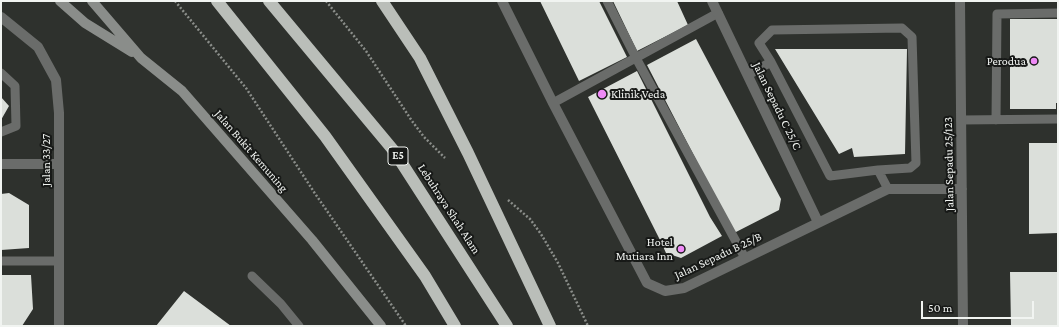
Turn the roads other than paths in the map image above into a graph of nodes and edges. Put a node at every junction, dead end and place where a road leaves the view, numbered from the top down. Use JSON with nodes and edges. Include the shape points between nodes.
{"nodes":[{"id":1,"x":60,"y":1,"type":"edge"},
{"id":2,"x":92,"y":1,"type":"edge"},
{"id":3,"x":217,"y":1,"type":"edge"},
{"id":4,"x":269,"y":1,"type":"edge"},
{"id":5,"x":382,"y":1,"type":"edge"},
{"id":6,"x":502,"y":1,"type":"edge"},
{"id":7,"x":607,"y":1,"type":"edge"},
{"id":8,"x":712,"y":1,"type":"edge"},
{"id":9,"x":960,"y":1,"type":"edge"},
{"id":10,"x":718,"y":13,"type":"junction"},
{"id":11,"x":1058,"y":13,"type":"edge"},
{"id":12,"x":1,"y":17,"type":"edge"},
{"id":13,"x":141,"y":58,"type":"junction"},
{"id":14,"x":636,"y":58,"type":"junction"},
{"id":15,"x":771,"y":62,"type":"junction"},
{"id":16,"x":1,"y":73,"type":"edge"},
{"id":17,"x":748,"y":75,"type":"junction"},
{"id":18,"x":552,"y":103,"type":"junction"},
{"id":19,"x":1058,"y":119,"type":"edge"},
{"id":20,"x":961,"y":120,"type":"junction"},
{"id":21,"x":996,"y":120,"type":"junction"},
{"id":22,"x":1,"y":132,"type":"edge"},
{"id":23,"x":1,"y":164,"type":"edge"},
{"id":24,"x":59,"y":164,"type":"junction"},
{"id":25,"x":878,"y":170,"type":"junction"},
{"id":26,"x":888,"y":189,"type":"junction"},
{"id":27,"x":962,"y":189,"type":"junction"},
{"id":28,"x":818,"y":222,"type":"junction"},
{"id":29,"x":745,"y":258,"type":"junction"},
{"id":30,"x":1,"y":261,"type":"edge"},
{"id":31,"x":59,"y":261,"type":"junction"},
{"id":32,"x":252,"y":276,"type":"dead end"},
{"id":33,"x":59,"y":326,"type":"edge"},
{"id":34,"x":299,"y":326,"type":"edge"},
{"id":35,"x":381,"y":326,"type":"edge"},
{"id":36,"x":454,"y":326,"type":"edge"},
{"id":37,"x":507,"y":326,"type":"edge"},
{"id":38,"x":550,"y":326,"type":"edge"},
{"id":39,"x":963,"y":326,"type":"edge"}],
"edges":[{"from":1,"to":13,"type":"main road","via":[[85,23]]},
{"from":2,"to":13,"type":"main road","name":"Jalan Bukit Kemuning"},
{"from":3,"to":36,"type":"highway","via":[[325,136],[425,276]]},
{"from":4,"to":37,"type":"highway","name":"Lebuhraya Shah Alam","number":"E5","via":[[394,151]]},
{"from":5,"to":38,"type":"highway","via":[[420,58]]},
{"from":6,"to":18,"type":"street","name":"Jalan Sepadu B 25/B"},
{"from":7,"to":14,"type":"lane"},
{"from":8,"to":10,"type":"street","name":"Jalan Sepadu C 25/C"},
{"from":9,"to":20,"type":"street","name":"Jalan Sepadu 25/123"},
{"from":10,"to":14,"type":"lane"},
{"from":10,"to":17,"type":"street","name":"Jalan Sepadu C 25/C"},
{"from":11,"to":21,"type":"lane","via":[[997,14]]},
{"from":12,"to":24,"type":"street","name":"Jalan 33/27","via":[[38,48],[56,80]]},
{"from":13,"to":35,"type":"main road","name":"Jalan Bukit Kemuning","via":[[182,92],[312,240]]},
{"from":14,"to":18,"type":"lane"},
{"from":14,"to":29,"type":"lane"},
{"from":15,"to":17,"type":"lane"},
{"from":15,"to":25,"type":"lane","via":[[830,176]]},
{"from":15,"to":25,"type":"lane","via":[[759,43],[772,30],[902,28],[912,37],[916,163],[910,168]]},
{"from":16,"to":22,"type":"lane","via":[[15,86],[16,126]]},
{"from":17,"to":28,"type":"street","name":"Jalan Sepadu C 25/C"},
{"from":18,"to":29,"type":"street","name":"Jalan Sepadu B 25/B","via":[[647,283],[665,291],[684,288]]},
{"from":19,"to":21,"type":"lane"},
{"from":20,"to":21,"type":"lane"},
{"from":20,"to":27,"type":"street","name":"Jalan Sepadu 25/123"},
{"from":23,"to":24,"type":"street"},
{"from":24,"to":31,"type":"street","name":"Jalan 33/27"},
{"from":25,"to":26,"type":"lane"},
{"from":26,"to":27,"type":"street","name":"Jalan Sepadu B 25/B"},
{"from":26,"to":28,"type":"street","name":"Jalan Sepadu B 25/B"},
{"from":27,"to":39,"type":"street","name":"Jalan Sepadu 25/123"},
{"from":28,"to":29,"type":"street","name":"Jalan Sepadu B 25/B"},
{"from":30,"to":31,"type":"lane"},
{"from":31,"to":33,"type":"street","name":"Jalan 33/27"},
{"from":32,"to":34,"type":"lane"}]}
